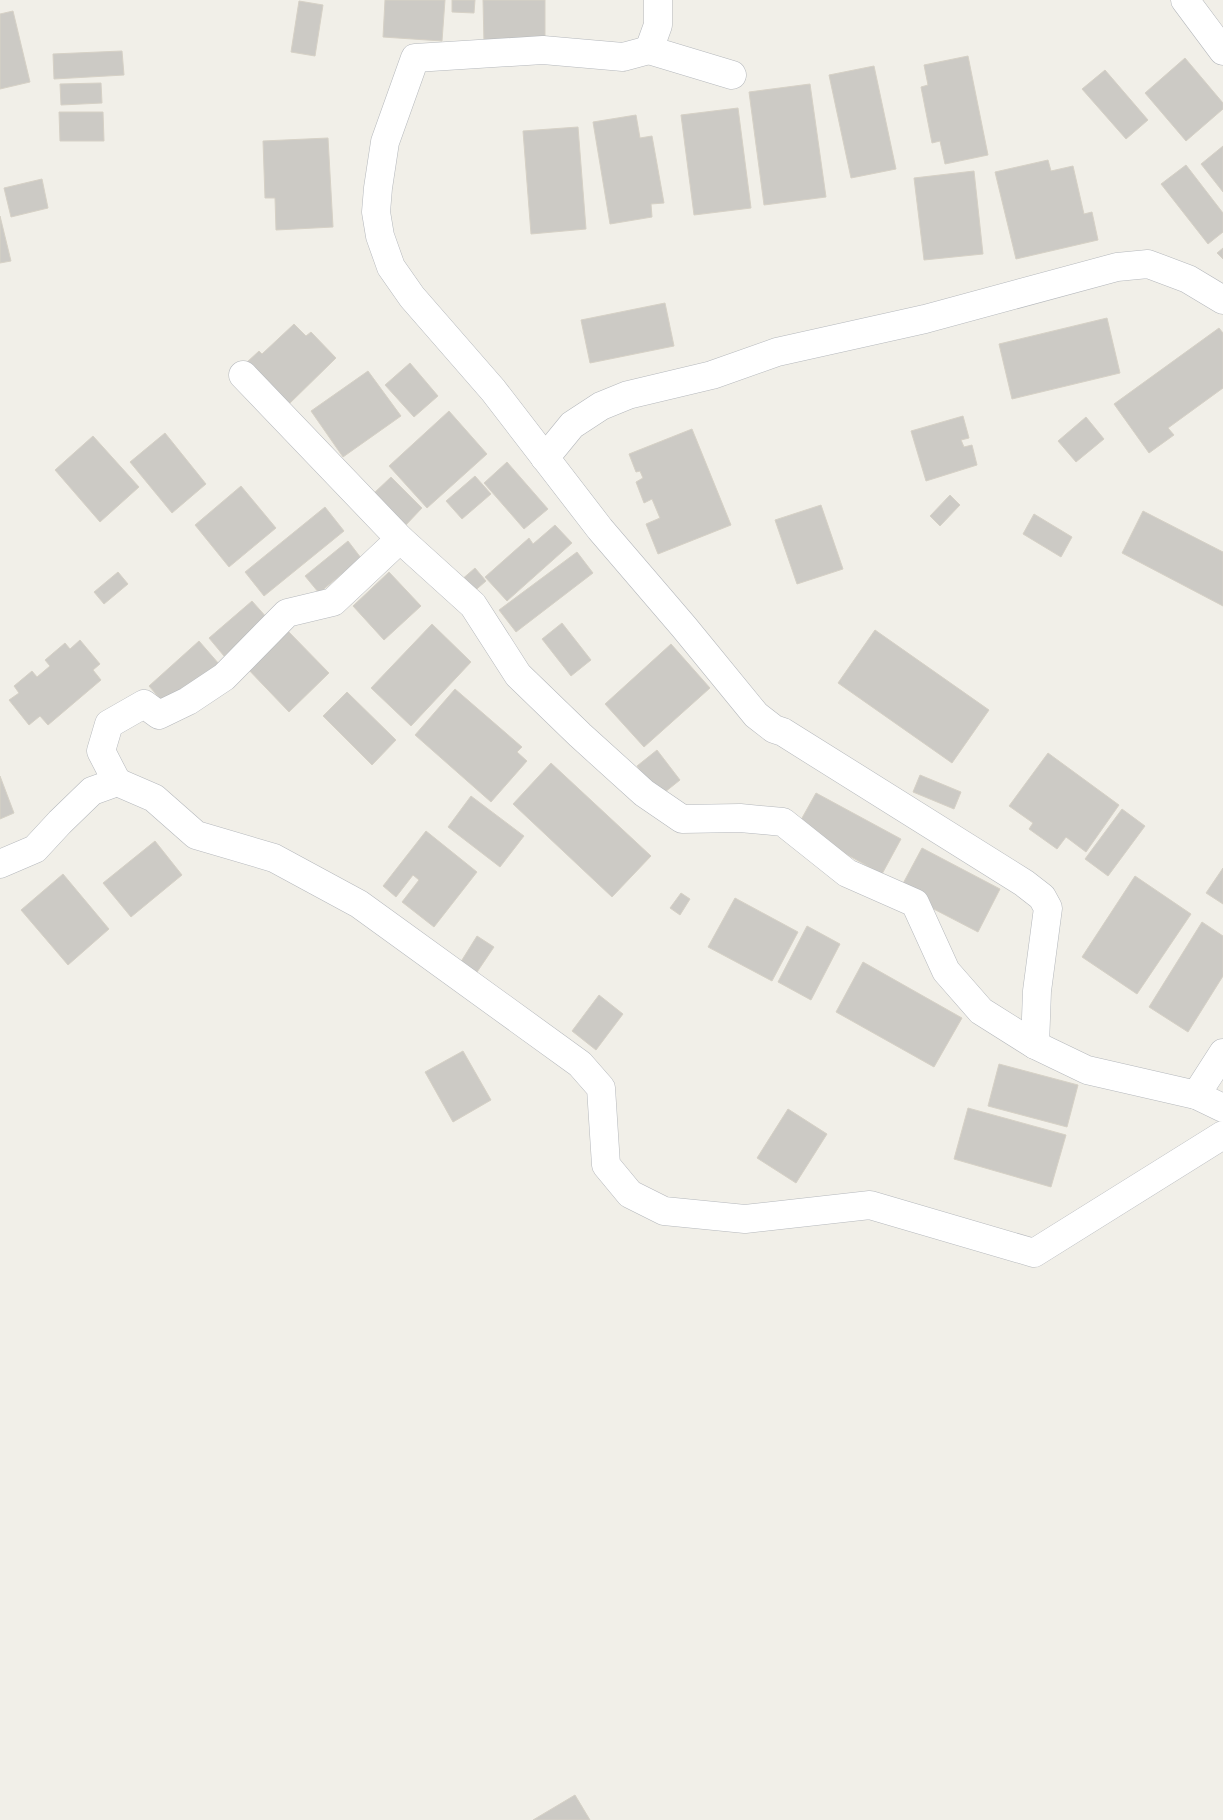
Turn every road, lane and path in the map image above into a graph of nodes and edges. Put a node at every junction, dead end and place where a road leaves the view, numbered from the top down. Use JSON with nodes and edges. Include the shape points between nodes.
{"nodes":[{"id":1,"x":658,"y":0,"type":"edge"},
{"id":2,"x":1185,"y":0,"type":"edge"},
{"id":3,"x":650,"y":50,"type":"junction"},
{"id":4,"x":1223,"y":51,"type":"edge"},
{"id":5,"x":732,"y":75,"type":"dead end"},
{"id":6,"x":1223,"y":300,"type":"edge"},
{"id":7,"x":243,"y":375,"type":"dead end"},
{"id":8,"x":546,"y":458,"type":"junction"},
{"id":9,"x":400,"y":539,"type":"junction"},
{"id":10,"x":117,"y":782,"type":"junction"},
{"id":11,"x":0,"y":864,"type":"edge"},
{"id":12,"x":1035,"y":1045,"type":"junction"},
{"id":13,"x":1223,"y":1053,"type":"edge"},
{"id":14,"x":1196,"y":1095,"type":"junction"},
{"id":15,"x":1223,"y":1108,"type":"edge"},
{"id":16,"x":1223,"y":1135,"type":"edge"}],
"edges":[{"from":1,"to":3,"type":"street","via":[[658,25]]},
{"from":2,"to":4,"type":"street"},
{"from":3,"to":5,"type":"street"},
{"from":3,"to":8,"type":"street","via":[[623,57],[543,50],[415,58],[385,142],[376,212],[391,267],[412,297],[493,390]]},
{"from":6,"to":8,"type":"street","via":[[1188,279],[1148,264],[1117,266],[925,319],[776,352],[712,375],[628,395],[601,406],[572,425]]},
{"from":7,"to":9,"type":"street"},
{"from":8,"to":12,"type":"street","via":[[600,529],[756,715],[1024,882],[1042,897],[1048,908],[1048,922],[1037,991]]},
{"from":9,"to":10,"type":"street","via":[[334,602],[286,613],[224,677],[188,701],[159,715],[144,704],[109,724],[101,751]]},
{"from":9,"to":12,"type":"street","via":[[473,605],[518,674],[580,736],[644,792],[682,819],[740,818],[783,822],[847,873],[915,904],[946,971],[981,1011]]},
{"from":10,"to":11,"type":"street","via":[[92,791],[35,849]]},
{"from":10,"to":16,"type":"street","via":[[154,798],[196,835],[274,858],[359,904],[580,1064],[601,1088],[606,1165],[630,1194],[664,1211],[745,1219],[870,1205],[1034,1253]]},
{"from":12,"to":14,"type":"street","via":[[1087,1070]]},
{"from":13,"to":14,"type":"street"},
{"from":14,"to":15,"type":"street"}]}
